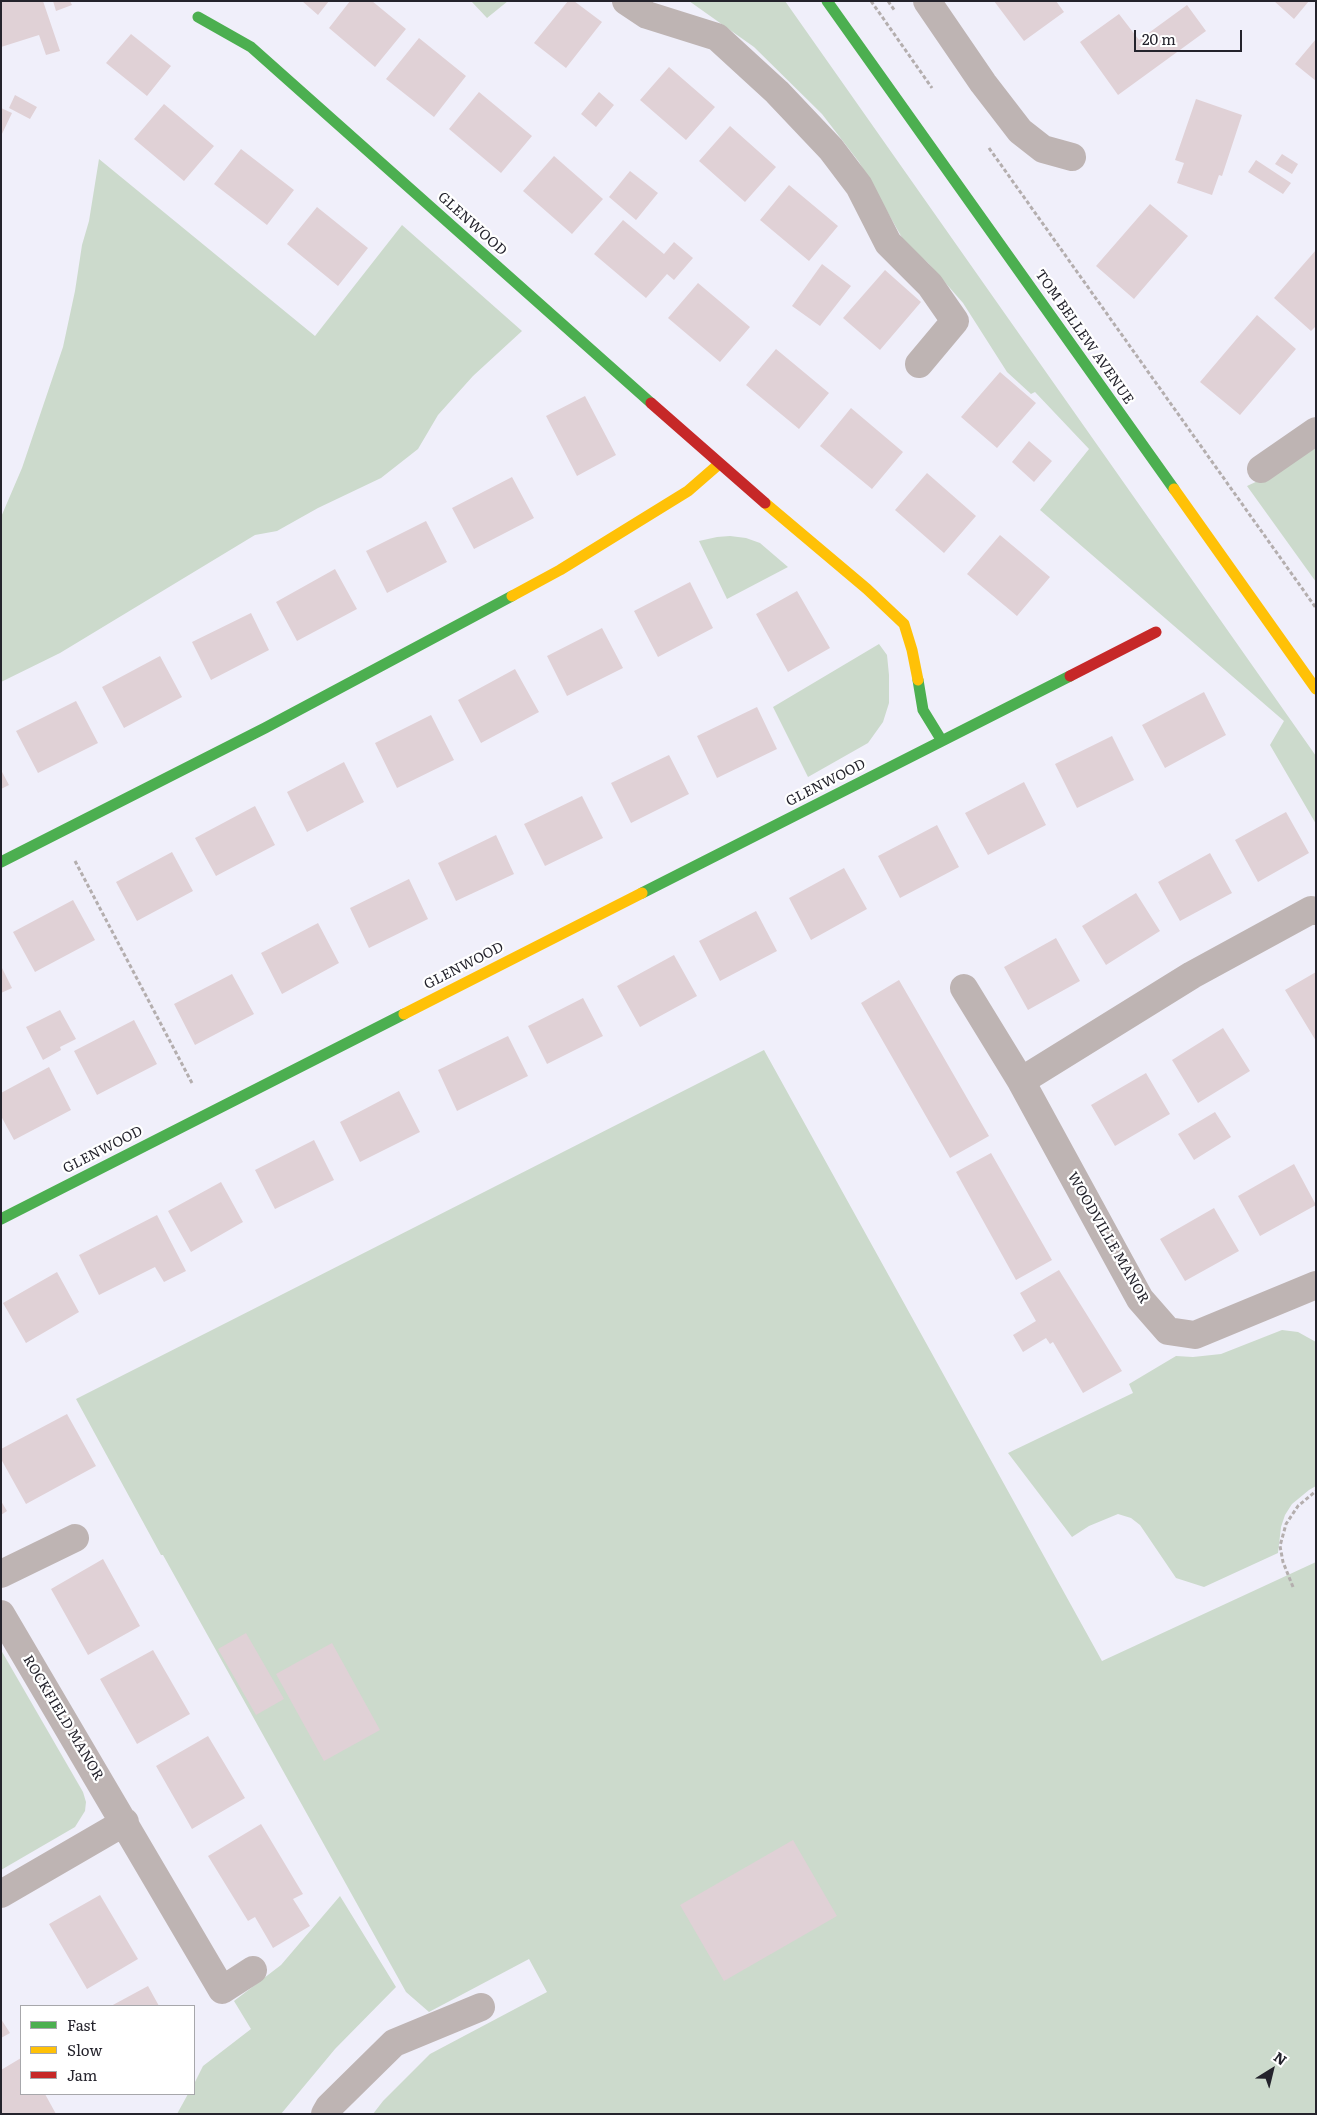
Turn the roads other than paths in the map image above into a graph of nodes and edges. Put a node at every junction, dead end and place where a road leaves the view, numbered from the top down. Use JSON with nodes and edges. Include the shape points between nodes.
{"nodes":[{"id":1,"x":626,"y":1,"type":"edge"},
{"id":2,"x":827,"y":1,"type":"edge"},
{"id":3,"x":927,"y":1,"type":"edge"},
{"id":4,"x":198,"y":17,"type":"dead end"},
{"id":5,"x":1072,"y":157,"type":"dead end"},
{"id":6,"x":919,"y":364,"type":"dead end"},
{"id":7,"x":1316,"y":431,"type":"edge"},
{"id":8,"x":719,"y":464,"type":"junction"},
{"id":9,"x":1261,"y":469,"type":"dead end"},
{"id":10,"x":1156,"y":632,"type":"dead end"},
{"id":11,"x":1316,"y":689,"type":"edge"},
{"id":12,"x":942,"y":741,"type":"junction"},
{"id":13,"x":1,"y":862,"type":"edge"},
{"id":14,"x":1316,"y":911,"type":"edge"},
{"id":15,"x":964,"y":988,"type":"dead end"},
{"id":16,"x":1021,"y":1081,"type":"junction"},
{"id":17,"x":1,"y":1219,"type":"edge"},
{"id":18,"x":1316,"y":1285,"type":"edge"},
{"id":19,"x":75,"y":1538,"type":"dead end"},
{"id":20,"x":1,"y":1574,"type":"edge"},
{"id":21,"x":1,"y":1614,"type":"edge"},
{"id":22,"x":125,"y":1822,"type":"junction"},
{"id":23,"x":1,"y":1894,"type":"edge"},
{"id":24,"x":253,"y":1970,"type":"dead end"},
{"id":25,"x":481,"y":2007,"type":"dead end"},
{"id":26,"x":325,"y":2114,"type":"edge"}],
"edges":[{"from":1,"to":6,"type":"street","via":[[647,15],[717,37],[831,149],[859,186],[888,243],[930,285],[955,321]]},
{"from":2,"to":11,"type":"street","name":"TOM BELLEW AVENUE"},
{"from":3,"to":5,"type":"street","via":[[1020,131],[1043,149]]},
{"from":4,"to":8,"type":"street","name":"GLENWOOD","via":[[251,47]]},
{"from":7,"to":9,"type":"street"},
{"from":8,"to":12,"type":"street","name":"GLENWOOD","via":[[904,624],[923,710]]},
{"from":8,"to":13,"type":"street","via":[[688,491],[560,570],[265,728]]},
{"from":10,"to":12,"type":"street","name":"GLENWOOD"},
{"from":12,"to":17,"type":"street","name":"GLENWOOD"},
{"from":14,"to":16,"type":"street","via":[[1310,910],[1192,976]]},
{"from":15,"to":16,"type":"street","name":"WOODVILLE MANOR"},
{"from":16,"to":18,"type":"street","name":"WOODVILLE MANOR","via":[[1140,1299],[1168,1331],[1195,1335]]},
{"from":19,"to":20,"type":"street"},
{"from":21,"to":22,"type":"street","name":"ROCKFIELD MANOR"},
{"from":22,"to":23,"type":"street"},
{"from":22,"to":24,"type":"street","name":"ROCKFIELD MANOR","via":[[222,1990]]},
{"from":25,"to":26,"type":"street","via":[[394,2043]]}]}
